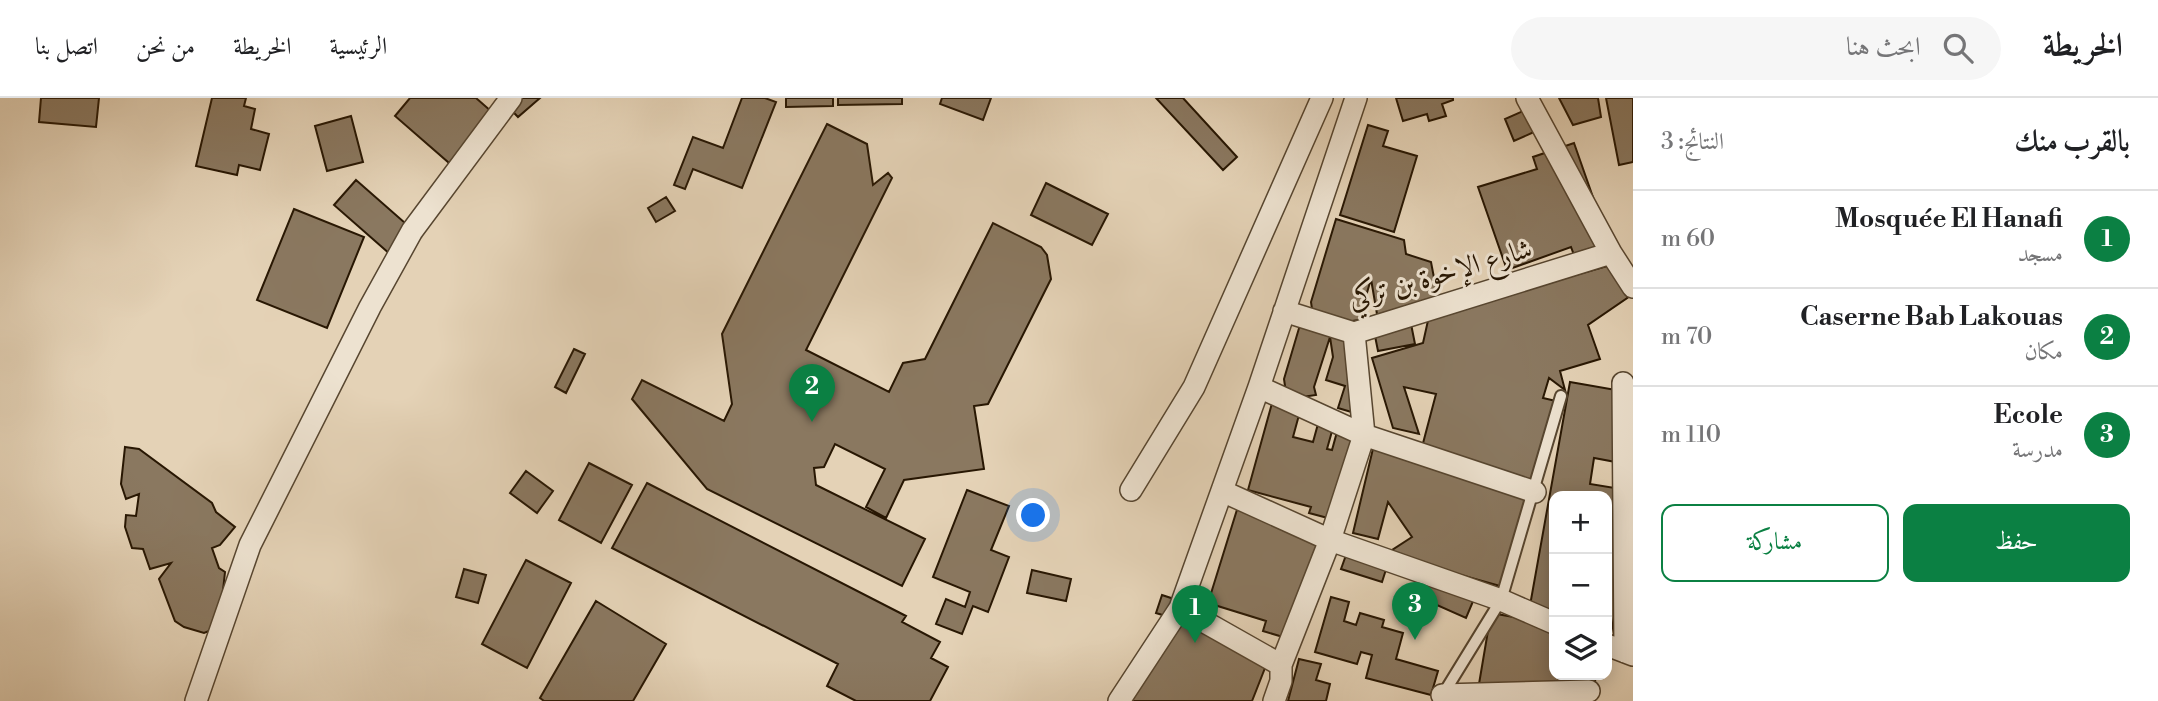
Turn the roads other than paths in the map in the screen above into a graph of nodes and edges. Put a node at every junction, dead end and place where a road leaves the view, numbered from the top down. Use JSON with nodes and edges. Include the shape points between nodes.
{"nodes":[{"id":1,"x":511,"y":98,"type":"edge"},
{"id":2,"x":1321,"y":98,"type":"edge"},
{"id":3,"x":1356,"y":98,"type":"edge"},
{"id":4,"x":1527,"y":98,"type":"edge"},
{"id":5,"x":1611,"y":253,"type":"junction"},
{"id":6,"x":1633,"y":287,"type":"edge"},
{"id":7,"x":1284,"y":311,"type":"junction"},
{"id":8,"x":1354,"y":333,"type":"junction"},
{"id":9,"x":1623,"y":383,"type":"dead end"},
{"id":10,"x":1259,"y":387,"type":"junction"},
{"id":11,"x":1561,"y":396,"type":"dead end"},
{"id":12,"x":1364,"y":435,"type":"junction"},
{"id":13,"x":1131,"y":490,"type":"dead end"},
{"id":14,"x":1222,"y":492,"type":"junction"},
{"id":15,"x":1535,"y":492,"type":"junction"},
{"id":16,"x":1331,"y":540,"type":"junction"},
{"id":17,"x":1501,"y":600,"type":"junction"},
{"id":18,"x":1180,"y":608,"type":"junction"},
{"id":19,"x":1549,"y":621,"type":"edge"},
{"id":20,"x":1622,"y":651,"type":"edge"},
{"id":21,"x":1281,"y":665,"type":"junction"},
{"id":22,"x":1589,"y":691,"type":"dead end"},
{"id":23,"x":1441,"y":698,"type":"edge"},
{"id":24,"x":196,"y":701,"type":"edge"},
{"id":25,"x":1119,"y":701,"type":"edge"},
{"id":26,"x":1274,"y":701,"type":"edge"}],
"edges":[{"from":1,"to":24,"type":"street","via":[[412,231],[370,307],[250,545]]},
{"from":2,"to":13,"type":"street","via":[[1194,387]]},
{"from":3,"to":7,"type":"street"},
{"from":4,"to":5,"type":"street"},
{"from":5,"to":6,"type":"street"},
{"from":5,"to":8,"type":"street","name":"شارع الإخوة بن تركي"},
{"from":7,"to":8,"type":"street","name":"شارع الإخوة بن تركي"},
{"from":7,"to":10,"type":"street"},
{"from":8,"to":12,"type":"street"},
{"from":9,"to":20,"type":"street"},
{"from":10,"to":12,"type":"street"},
{"from":10,"to":14,"type":"street"},
{"from":11,"to":15,"type":"lane"},
{"from":12,"to":15,"type":"street"},
{"from":12,"to":16,"type":"street"},
{"from":14,"to":16,"type":"street"},
{"from":14,"to":18,"type":"street"},
{"from":15,"to":17,"type":"lane"},
{"from":16,"to":17,"type":"street"},
{"from":16,"to":21,"type":"street"},
{"from":17,"to":19,"type":"street"},
{"from":17,"to":23,"type":"lane"},
{"from":18,"to":21,"type":"street"},
{"from":18,"to":25,"type":"street"},
{"from":21,"to":26,"type":"street"},
{"from":22,"to":23,"type":"street"}]}
